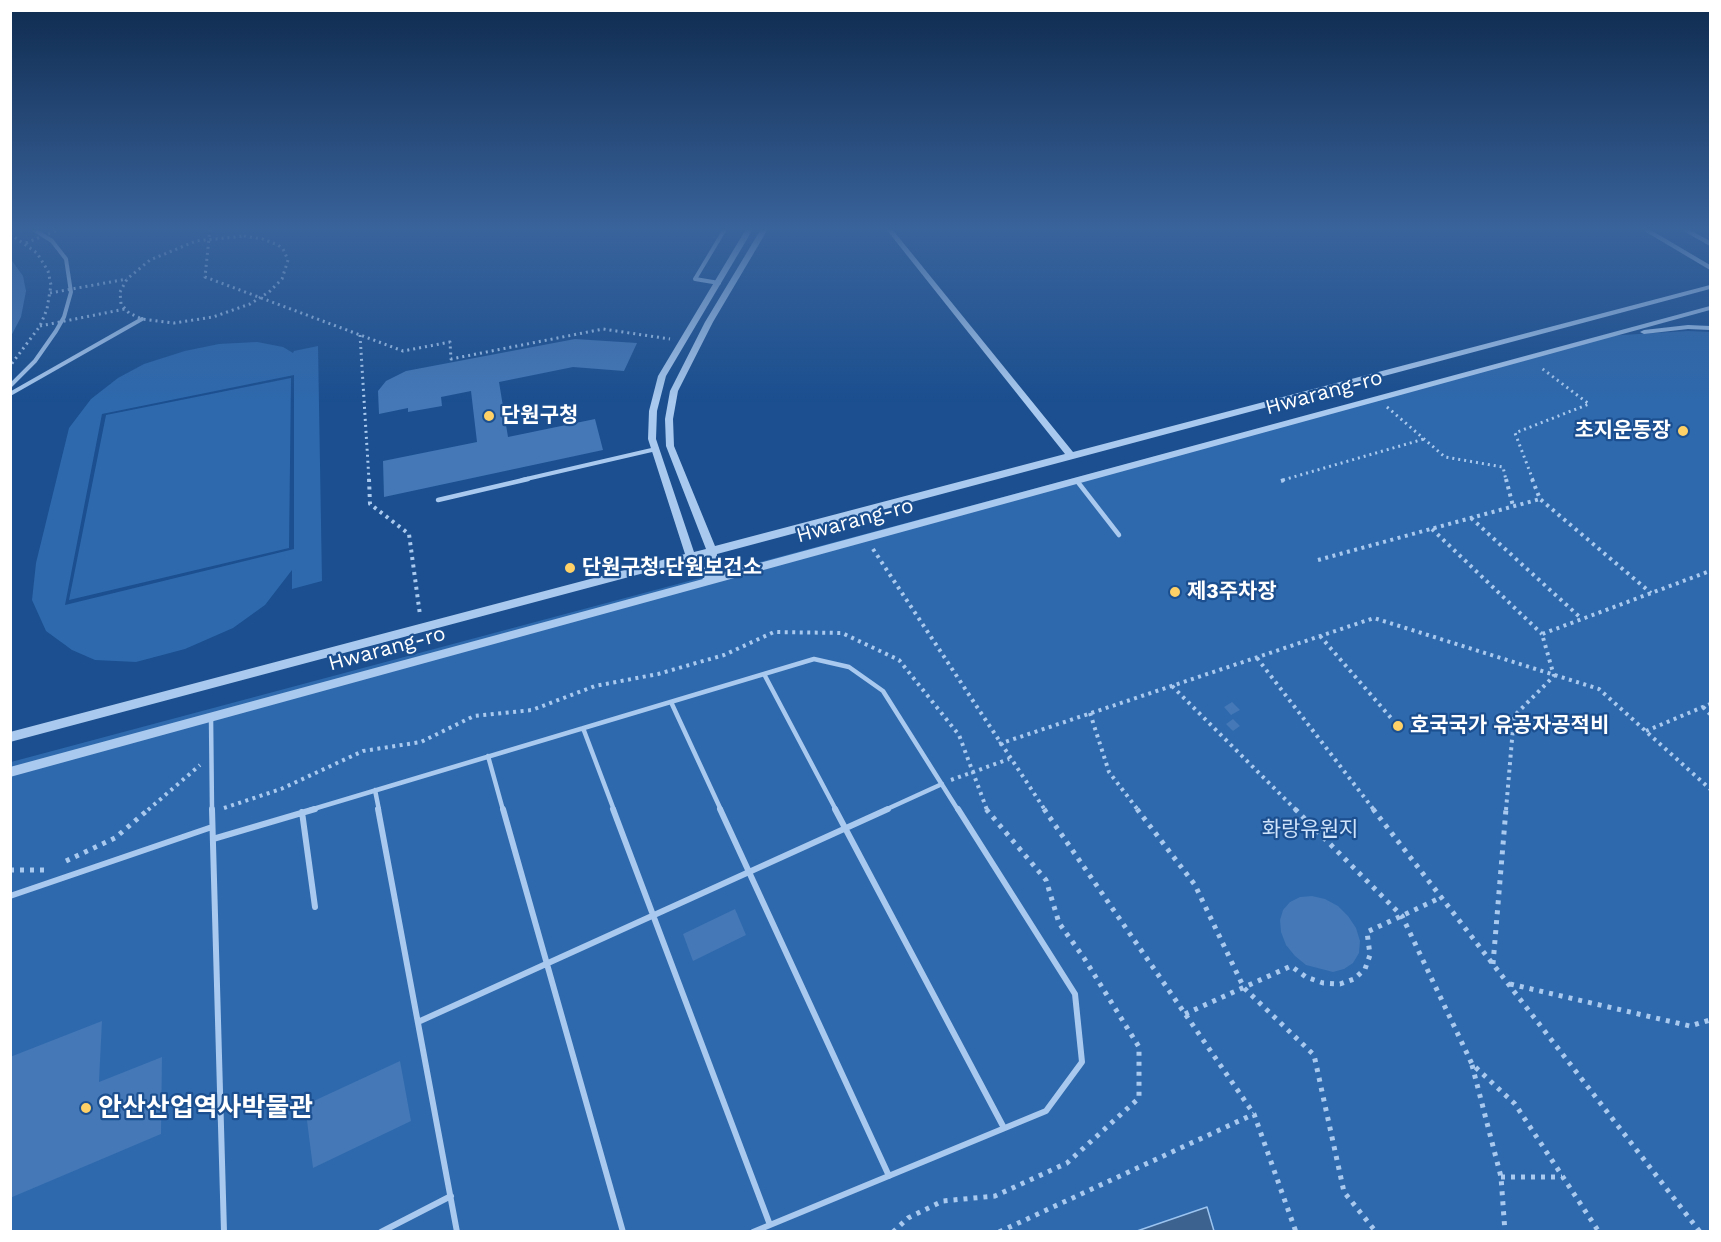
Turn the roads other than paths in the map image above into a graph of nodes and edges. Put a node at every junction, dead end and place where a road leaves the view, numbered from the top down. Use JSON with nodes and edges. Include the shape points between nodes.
{"nodes":[{"id":1,"x":71,"y":287,"type":"edge"},
{"id":2,"x":717,"y":287,"type":"edge"},
{"id":3,"x":730,"y":287,"type":"edge"},
{"id":4,"x":935,"y":287,"type":"edge"},
{"id":5,"x":1710,"y":287,"type":"edge"},
{"id":6,"x":1710,"y":308,"type":"edge"},
{"id":7,"x":142,"y":319,"type":"road end"},
{"id":8,"x":1710,"y":328,"type":"edge"},
{"id":9,"x":1602,"y":337,"type":"junction"},
{"id":10,"x":10,"y":386,"type":"edge"},
{"id":11,"x":10,"y":394,"type":"edge"},
{"id":12,"x":656,"y":449,"type":"junction"},
{"id":13,"x":1071,"y":456,"type":"junction"},
{"id":14,"x":1077,"y":481,"type":"junction"},
{"id":15,"x":438,"y":500,"type":"dead end"},
{"id":16,"x":1119,"y":535,"type":"dead end"},
{"id":17,"x":712,"y":551,"type":"junction"},
{"id":18,"x":691,"y":557,"type":"junction"},
{"id":19,"x":710,"y":581,"type":"junction"},
{"id":20,"x":764,"y":674,"type":"junction"},
{"id":21,"x":671,"y":702,"type":"junction"},
{"id":22,"x":211,"y":717,"type":"junction"},
{"id":23,"x":583,"y":728,"type":"junction"},
{"id":24,"x":10,"y":736,"type":"edge"},
{"id":25,"x":488,"y":756,"type":"junction"},
{"id":26,"x":10,"y":772,"type":"edge"},
{"id":27,"x":942,"y":784,"type":"junction"},
{"id":28,"x":375,"y":790,"type":"junction"},
{"id":29,"x":302,"y":812,"type":"junction"},
{"id":30,"x":212,"y":827,"type":"junction"},
{"id":31,"x":845,"y":828,"type":"junction"},
{"id":32,"x":213,"y":838,"type":"junction"},
{"id":33,"x":750,"y":871,"type":"junction"},
{"id":34,"x":10,"y":896,"type":"edge"},
{"id":35,"x":315,"y":907,"type":"dead end"},
{"id":36,"x":653,"y":915,"type":"junction"},
{"id":37,"x":547,"y":963,"type":"junction"},
{"id":38,"x":418,"y":1022,"type":"junction"},
{"id":39,"x":1004,"y":1128,"type":"junction"},
{"id":40,"x":889,"y":1176,"type":"junction"},
{"id":41,"x":451,"y":1196,"type":"junction"},
{"id":42,"x":770,"y":1225,"type":"junction"},
{"id":43,"x":224,"y":1232,"type":"edge"},
{"id":44,"x":381,"y":1232,"type":"edge"},
{"id":45,"x":457,"y":1232,"type":"edge"},
{"id":46,"x":624,"y":1232,"type":"edge"},
{"id":47,"x":753,"y":1232,"type":"edge"}],
"edges":[{"from":1,"to":10,"type":"lane","via":[[64,317],[56,331],[35,361]]},
{"from":2,"to":12,"type":"street","via":[[662,376],[653,411],[652,439]]},
{"from":3,"to":17,"type":"street","via":[[674,391],[669,419],[670,446]]},
{"from":4,"to":13,"type":"street"},
{"from":5,"to":13,"type":"street","name":"Hwarang-ro"},
{"from":6,"to":9,"type":"street","name":"Hwarang-ro"},
{"from":7,"to":11,"type":"lane"},
{"from":8,"to":9,"type":"street"},
{"from":9,"to":14,"type":"street","name":"Hwarang-ro"},
{"from":12,"to":15,"type":"lane"},
{"from":12,"to":18,"type":"street"},
{"from":13,"to":17,"type":"street","name":"Hwarang-ro"},
{"from":14,"to":16,"type":"lane"},
{"from":14,"to":19,"type":"street","name":"Hwarang-ro"},
{"from":17,"to":18,"type":"street","name":"Hwarang-ro"},
{"from":17,"to":19,"type":"street"},
{"from":18,"to":19,"type":"street"},
{"from":18,"to":24,"type":"street","name":"Hwarang-ro"},
{"from":19,"to":22,"type":"street","name":"Hwarang-ro"},
{"from":20,"to":21,"type":"lane"},
{"from":20,"to":27,"type":"lane","via":[[814,659],[849,667],[883,691]]},
{"from":20,"to":31,"type":"lane"},
{"from":21,"to":23,"type":"lane"},
{"from":21,"to":33,"type":"lane"},
{"from":22,"to":26,"type":"street","name":"Hwarang-ro"},
{"from":22,"to":30,"type":"lane"},
{"from":23,"to":25,"type":"lane"},
{"from":23,"to":36,"type":"lane"},
{"from":25,"to":28,"type":"lane"},
{"from":25,"to":37,"type":"lane"},
{"from":27,"to":31,"type":"lane"},
{"from":27,"to":39,"type":"lane","via":[[1075,994],[1082,1062],[1046,1111]]},
{"from":28,"to":29,"type":"lane"},
{"from":28,"to":38,"type":"lane"},
{"from":29,"to":32,"type":"lane"},
{"from":29,"to":35,"type":"lane"},
{"from":30,"to":32,"type":"lane"},
{"from":30,"to":34,"type":"lane"},
{"from":31,"to":33,"type":"lane"},
{"from":31,"to":39,"type":"lane"},
{"from":32,"to":43,"type":"lane"},
{"from":33,"to":36,"type":"lane"},
{"from":33,"to":40,"type":"lane"},
{"from":36,"to":37,"type":"lane"},
{"from":36,"to":42,"type":"lane"},
{"from":37,"to":38,"type":"lane"},
{"from":37,"to":46,"type":"lane"},
{"from":38,"to":41,"type":"lane"},
{"from":39,"to":40,"type":"lane"},
{"from":40,"to":42,"type":"lane"},
{"from":41,"to":44,"type":"lane"},
{"from":41,"to":45,"type":"lane"},
{"from":42,"to":47,"type":"lane"}]}
